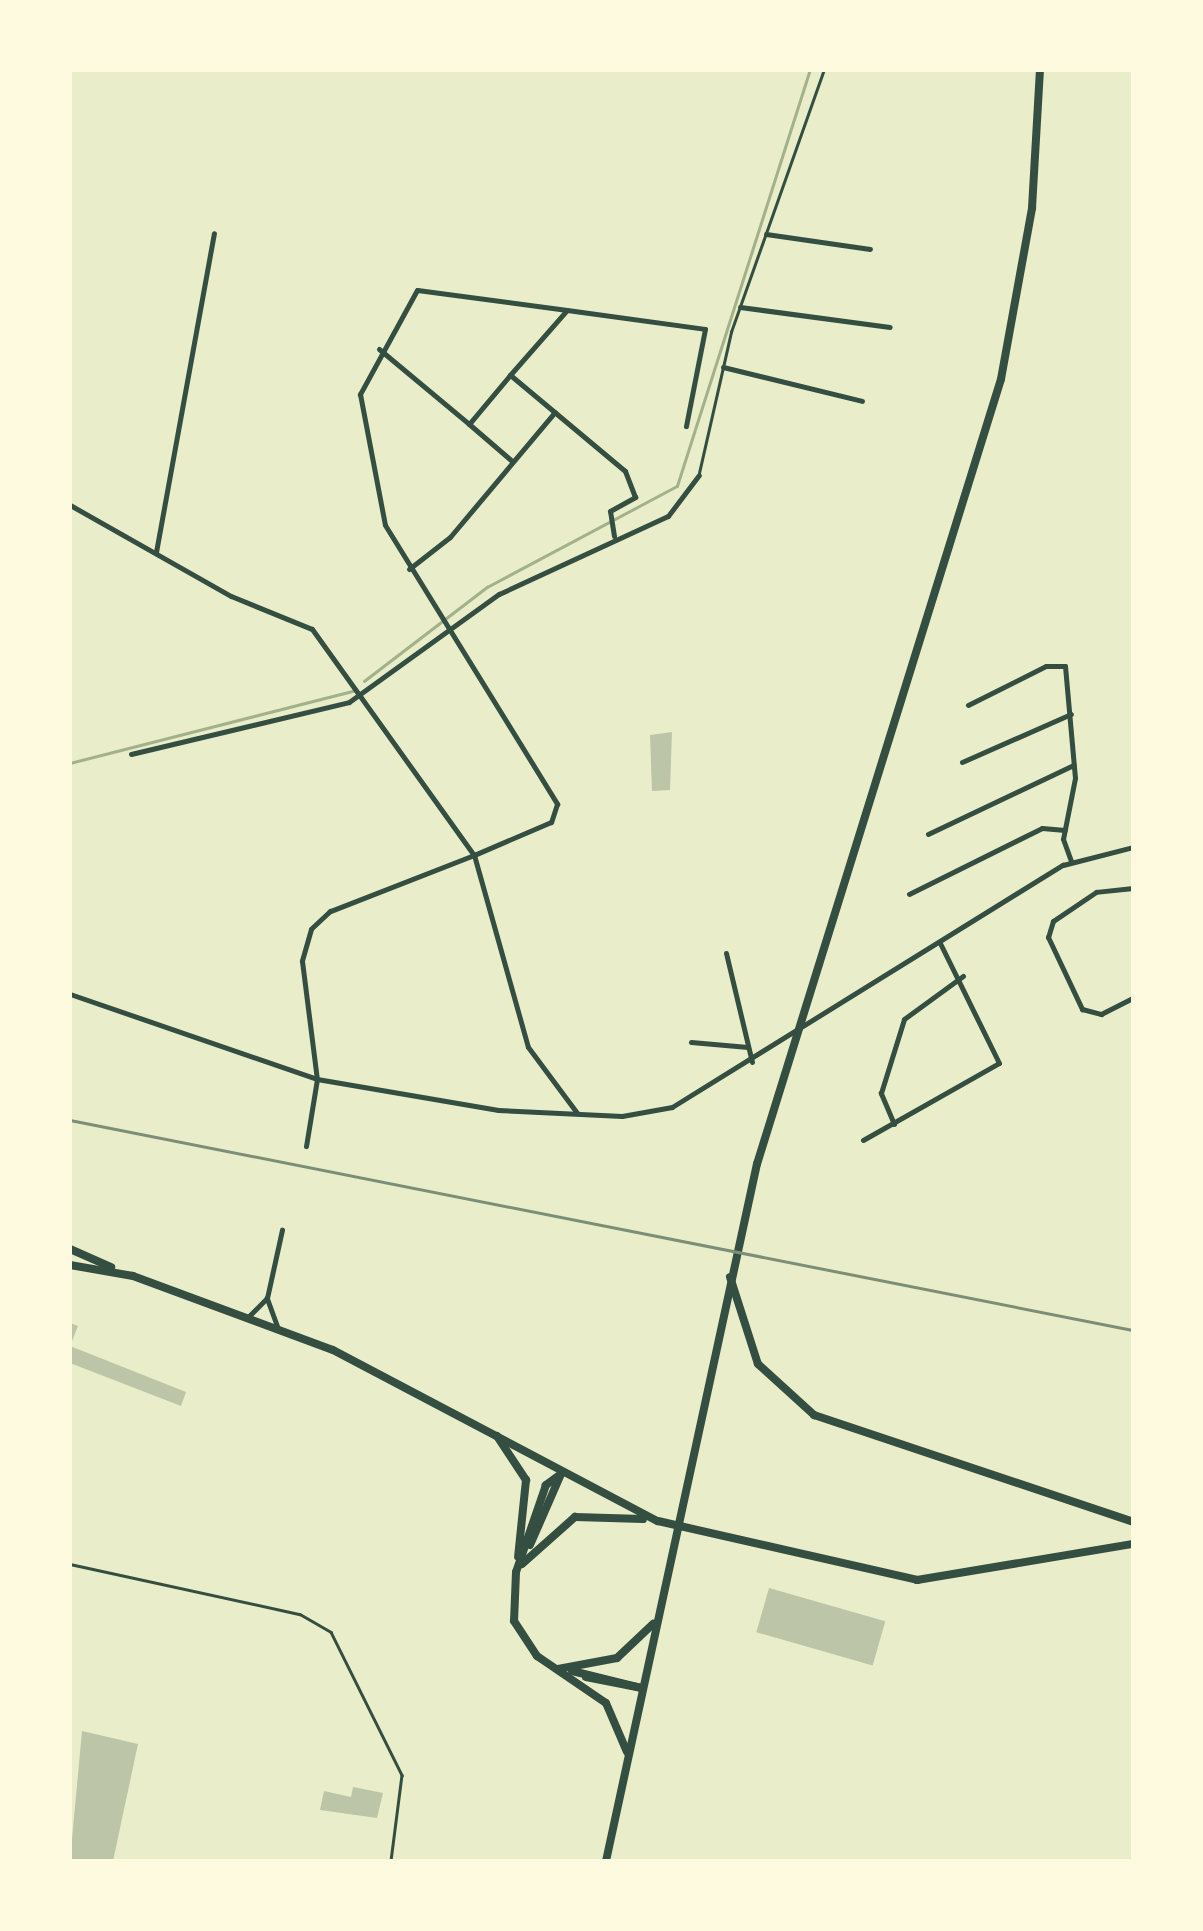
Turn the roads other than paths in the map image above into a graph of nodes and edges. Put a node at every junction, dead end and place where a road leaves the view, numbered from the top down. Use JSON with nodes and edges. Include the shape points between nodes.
{"nodes":[{"id":1,"x":824,"y":70,"type":"edge"},
{"id":2,"x":1040,"y":70,"type":"edge"},
{"id":3,"x":214,"y":233,"type":"dead end"},
{"id":4,"x":766,"y":234,"type":"junction"},
{"id":5,"x":870,"y":249,"type":"dead end"},
{"id":6,"x":740,"y":308,"type":"junction"},
{"id":7,"x":566,"y":310,"type":"junction"},
{"id":8,"x":890,"y":327,"type":"dead end"},
{"id":9,"x":378,"y":349,"type":"junction"},
{"id":10,"x":723,"y":367,"type":"junction"},
{"id":11,"x":510,"y":375,"type":"junction"},
{"id":12,"x":862,"y":401,"type":"dead end"},
{"id":13,"x":555,"y":412,"type":"junction"},
{"id":14,"x":468,"y":424,"type":"junction"},
{"id":15,"x":686,"y":426,"type":"dead end"},
{"id":16,"x":512,"y":462,"type":"junction"},
{"id":17,"x":699,"y":475,"type":"joint"},
{"id":18,"x":70,"y":505,"type":"edge"},
{"id":19,"x":614,"y":534,"type":"junction"},
{"id":20,"x":156,"y":552,"type":"junction"},
{"id":21,"x":1133,"y":555,"type":"edge"},
{"id":22,"x":409,"y":569,"type":"junction"},
{"id":23,"x":1133,"y":623,"type":"edge"},
{"id":24,"x":451,"y":625,"type":"junction"},
{"id":25,"x":362,"y":692,"type":"junction"},
{"id":26,"x":968,"y":705,"type":"dead end"},
{"id":27,"x":1071,"y":714,"type":"junction"},
{"id":28,"x":131,"y":754,"type":"dead end"},
{"id":29,"x":962,"y":762,"type":"dead end"},
{"id":30,"x":1074,"y":765,"type":"junction"},
{"id":31,"x":1065,"y":830,"type":"junction"},
{"id":32,"x":928,"y":834,"type":"dead end"},
{"id":33,"x":1133,"y":847,"type":"edge"},
{"id":34,"x":474,"y":855,"type":"junction"},
{"id":35,"x":1071,"y":861,"type":"junction"},
{"id":36,"x":1133,"y":888,"type":"edge"},
{"id":37,"x":910,"y":894,"type":"dead end"},
{"id":38,"x":940,"y":943,"type":"junction"},
{"id":39,"x":726,"y":953,"type":"dead end"},
{"id":40,"x":963,"y":976,"type":"junction"},
{"id":41,"x":70,"y":994,"type":"edge"},
{"id":42,"x":1133,"y":998,"type":"edge"},
{"id":43,"x":691,"y":1042,"type":"dead end"},
{"id":44,"x":748,"y":1046,"type":"junction"},
{"id":45,"x":752,"y":1062,"type":"junction"},
{"id":46,"x":317,"y":1079,"type":"junction"},
{"id":47,"x":577,"y":1113,"type":"junction"},
{"id":48,"x":894,"y":1124,"type":"junction"},
{"id":49,"x":863,"y":1140,"type":"dead end"},
{"id":50,"x":306,"y":1146,"type":"dead end"},
{"id":51,"x":282,"y":1230,"type":"dead end"},
{"id":52,"x":70,"y":1250,"type":"edge"},
{"id":53,"x":70,"y":1265,"type":"edge"},
{"id":54,"x":120,"y":1272,"type":"junction"},
{"id":55,"x":729,"y":1273,"type":"junction"},
{"id":56,"x":268,"y":1298,"type":"junction"},
{"id":57,"x":249,"y":1316,"type":"junction"},
{"id":58,"x":277,"y":1326,"type":"junction"},
{"id":59,"x":494,"y":1432,"type":"junction"},
{"id":60,"x":562,"y":1474,"type":"junction"},
{"id":61,"x":658,"y":1521,"type":"junction"},
{"id":62,"x":1133,"y":1522,"type":"edge"},
{"id":63,"x":1130,"y":1546,"type":"edge"},
{"id":64,"x":70,"y":1564,"type":"edge"},
{"id":65,"x":516,"y":1572,"type":"junction"},
{"id":66,"x":656,"y":1621,"type":"junction"},
{"id":67,"x":558,"y":1669,"type":"junction"},
{"id":68,"x":642,"y":1688,"type":"junction"},
{"id":69,"x":628,"y":1754,"type":"junction"},
{"id":70,"x":391,"y":1861,"type":"edge"},
{"id":71,"x":606,"y":1861,"type":"edge"}],
"edges":[{"from":1,"to":4,"type":"lane"},
{"from":2,"to":55,"type":"main road","via":[[1032,208],[1001,379],[815,966]]},
{"from":3,"to":20,"type":"street"},
{"from":4,"to":5,"type":"street"},
{"from":4,"to":6,"type":"lane"},
{"from":6,"to":8,"type":"street"},
{"from":6,"to":10,"type":"lane"},
{"from":7,"to":9,"type":"street","via":[[416,290]]},
{"from":7,"to":11,"type":"street"},
{"from":7,"to":15,"type":"street","via":[[705,329]]},
{"from":9,"to":14,"type":"street"},
{"from":9,"to":22,"type":"street","via":[[360,394],[385,525]]},
{"from":10,"to":12,"type":"street"},
{"from":10,"to":17,"type":"lane"},
{"from":11,"to":13,"type":"street"},
{"from":11,"to":14,"type":"street"},
{"from":13,"to":16,"type":"street"},
{"from":13,"to":19,"type":"street","via":[[634,485],[635,496],[610,512]]},
{"from":14,"to":16,"type":"street"},
{"from":16,"to":22,"type":"street","via":[[450,537]]},
{"from":17,"to":19,"type":"street","via":[[680,507]]},
{"from":18,"to":20,"type":"street"},
{"from":19,"to":24,"type":"street"},
{"from":20,"to":25,"type":"street","via":[[312,629]]},
{"from":21,"to":23,"type":"street"},
{"from":22,"to":24,"type":"street"},
{"from":24,"to":25,"type":"street"},
{"from":24,"to":34,"type":"street","via":[[559,811]]},
{"from":25,"to":28,"type":"street","via":[[321,713]]},
{"from":25,"to":34,"type":"street"},
{"from":26,"to":27,"type":"street","via":[[1060,664]]},
{"from":27,"to":29,"type":"street"},
{"from":27,"to":30,"type":"street"},
{"from":30,"to":31,"type":"street"},
{"from":30,"to":32,"type":"street"},
{"from":31,"to":35,"type":"street"},
{"from":31,"to":37,"type":"street","via":[[1042,828]]},
{"from":33,"to":35,"type":"street"},
{"from":34,"to":46,"type":"street","via":[[330,911],[311,929],[302,962]]},
{"from":34,"to":47,"type":"street","via":[[528,1046]]},
{"from":35,"to":38,"type":"street"},
{"from":36,"to":42,"type":"street","via":[[1100,890],[1048,928],[1082,1009],[1101,1014]]},
{"from":38,"to":40,"type":"street"},
{"from":38,"to":45,"type":"street"},
{"from":39,"to":44,"type":"street"},
{"from":40,"to":48,"type":"street","via":[[904,1019],[881,1093]]},
{"from":40,"to":48,"type":"street","via":[[998,1051],[997,1068]]},
{"from":41,"to":46,"type":"street"},
{"from":43,"to":44,"type":"street"},
{"from":44,"to":45,"type":"street"},
{"from":45,"to":47,"type":"street","via":[[672,1107]]},
{"from":46,"to":47,"type":"street","via":[[425,1102]]},
{"from":46,"to":50,"type":"street"},
{"from":48,"to":49,"type":"street"},
{"from":51,"to":56,"type":"street"},
{"from":52,"to":54,"type":"main road"},
{"from":53,"to":54,"type":"main road"},
{"from":54,"to":57,"type":"main road"},
{"from":55,"to":62,"type":"main road","via":[[748,1346],[769,1379],[814,1415]]},
{"from":55,"to":66,"type":"main road"},
{"from":56,"to":57,"type":"street"},
{"from":56,"to":58,"type":"street"},
{"from":57,"to":58,"type":"main road"},
{"from":58,"to":59,"type":"main road"},
{"from":59,"to":60,"type":"main road"},
{"from":59,"to":65,"type":"main road","via":[[526,1480]]},
{"from":60,"to":61,"type":"main road"},
{"from":60,"to":65,"type":"main road","via":[[546,1485]]},
{"from":61,"to":63,"type":"main road","via":[[909,1580]]},
{"from":61,"to":65,"type":"main road","via":[[575,1517],[550,1530]]},
{"from":64,"to":70,"type":"lane","via":[[300,1614],[330,1632],[402,1775]]},
{"from":65,"to":67,"type":"main road","via":[[514,1621],[530,1649]]},
{"from":66,"to":67,"type":"main road","via":[[617,1658]]},
{"from":66,"to":68,"type":"main road"},
{"from":67,"to":68,"type":"main road"},
{"from":67,"to":69,"type":"main road","via":[[606,1703]]},
{"from":68,"to":69,"type":"main road"},
{"from":69,"to":71,"type":"main road"}]}
